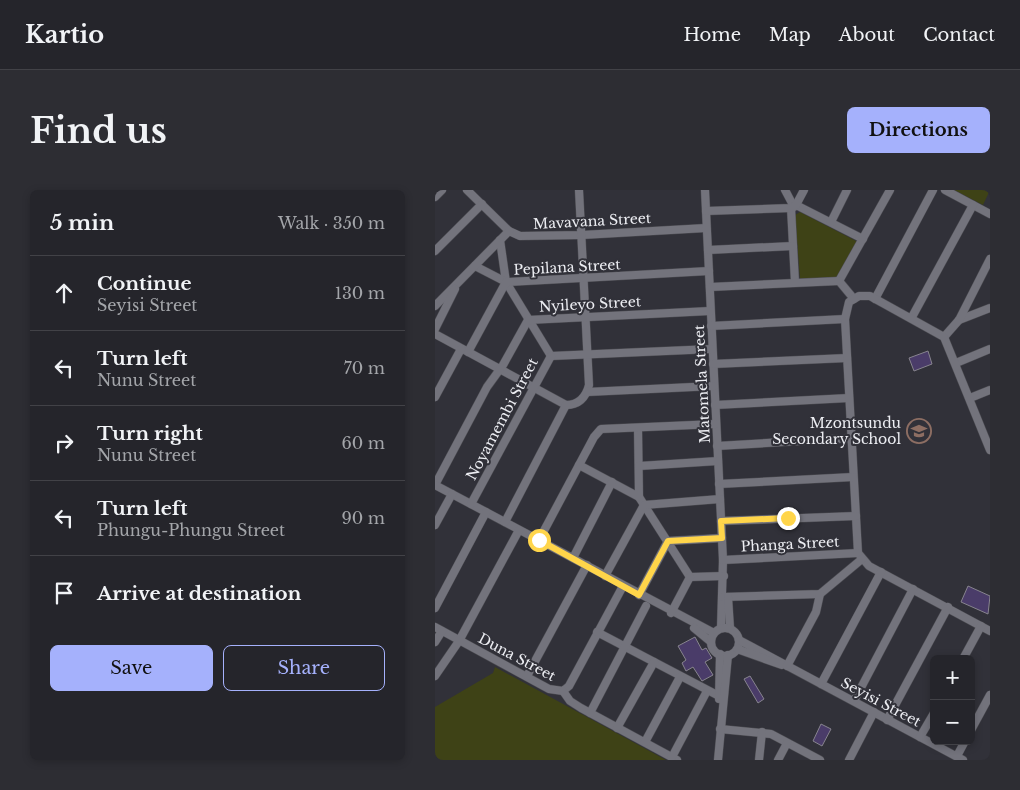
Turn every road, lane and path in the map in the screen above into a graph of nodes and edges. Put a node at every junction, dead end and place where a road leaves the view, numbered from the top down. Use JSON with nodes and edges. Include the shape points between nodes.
{"nodes":[{"id":1,"x":442,"y":190,"type":"edge"},
{"id":2,"x":467,"y":190,"type":"edge"},
{"id":3,"x":579,"y":190,"type":"edge"},
{"id":4,"x":589,"y":190,"type":"edge"},
{"id":5,"x":705,"y":190,"type":"edge"},
{"id":6,"x":785,"y":190,"type":"edge"},
{"id":7,"x":804,"y":190,"type":"edge"},
{"id":8,"x":847,"y":190,"type":"edge"},
{"id":9,"x":890,"y":190,"type":"edge"},
{"id":10,"x":933,"y":190,"type":"edge"},
{"id":11,"x":945,"y":190,"type":"edge"},
{"id":12,"x":435,"y":197,"type":"edge"},
{"id":13,"x":482,"y":204,"type":"junction"},
{"id":14,"x":973,"y":205,"type":"junction"},
{"id":15,"x":794,"y":206,"type":"junction"},
{"id":16,"x":706,"y":211,"type":"junction"},
{"id":17,"x":990,"y":214,"type":"edge"},
{"id":18,"x":831,"y":222,"type":"junction"},
{"id":19,"x":706,"y":228,"type":"junction"},
{"id":20,"x":509,"y":231,"type":"junction"},
{"id":21,"x":582,"y":235,"type":"junction"},
{"id":22,"x":863,"y":239,"type":"junction"},
{"id":23,"x":500,"y":240,"type":"junction"},
{"id":24,"x":793,"y":246,"type":"junction"},
{"id":25,"x":708,"y":250,"type":"junction"},
{"id":26,"x":435,"y":251,"type":"edge"},
{"id":27,"x":990,"y":259,"type":"edge"},
{"id":28,"x":475,"y":266,"type":"junction"},
{"id":29,"x":988,"y":268,"type":"edge"},
{"id":30,"x":709,"y":271,"type":"junction"},
{"id":31,"x":584,"y":279,"type":"junction"},
{"id":32,"x":839,"y":281,"type":"junction"},
{"id":33,"x":505,"y":282,"type":"junction"},
{"id":34,"x":795,"y":282,"type":"junction"},
{"id":35,"x":458,"y":283,"type":"junction"},
{"id":36,"x":710,"y":288,"type":"junction"},
{"id":37,"x":854,"y":299,"type":"junction"},
{"id":38,"x":875,"y":299,"type":"junction"},
{"id":39,"x":435,"y":306,"type":"edge"},
{"id":40,"x":990,"y":308,"type":"edge"},
{"id":41,"x":710,"y":310,"type":"junction"},
{"id":42,"x":586,"y":316,"type":"junction"},
{"id":43,"x":911,"y":318,"type":"junction"},
{"id":44,"x":845,"y":319,"type":"junction"},
{"id":45,"x":529,"y":320,"type":"junction"},
{"id":46,"x":959,"y":320,"type":"junction"},
{"id":47,"x":711,"y":326,"type":"junction"},
{"id":48,"x":435,"y":329,"type":"edge"},
{"id":49,"x":435,"y":334,"type":"edge"},
{"id":50,"x":945,"y":337,"type":"junction"},
{"id":51,"x":712,"y":349,"type":"junction"},
{"id":52,"x":990,"y":349,"type":"edge"},
{"id":53,"x":464,"y":350,"type":"junction"},
{"id":54,"x":587,"y":354,"type":"junction"},
{"id":55,"x":551,"y":356,"type":"junction"},
{"id":56,"x":847,"y":358,"type":"junction"},
{"id":57,"x":956,"y":363,"type":"junction"},
{"id":58,"x":713,"y":364,"type":"junction"},
{"id":59,"x":500,"y":369,"type":"junction"},
{"id":60,"x":714,"y":386,"type":"junction"},
{"id":61,"x":534,"y":389,"type":"junction"},
{"id":62,"x":990,"y":390,"type":"edge"},
{"id":63,"x":587,"y":392,"type":"junction"},
{"id":64,"x":435,"y":397,"type":"edge"},
{"id":65,"x":849,"y":398,"type":"junction"},
{"id":66,"x":970,"y":398,"type":"junction"},
{"id":67,"x":566,"y":405,"type":"junction"},
{"id":68,"x":715,"y":405,"type":"junction"},
{"id":69,"x":716,"y":424,"type":"junction"},
{"id":70,"x":638,"y":428,"type":"junction"},
{"id":71,"x":987,"y":432,"type":"edge"},
{"id":72,"x":851,"y":438,"type":"junction"},
{"id":73,"x":717,"y":446,"type":"junction"},
{"id":74,"x":990,"y":450,"type":"edge"},
{"id":75,"x":718,"y":461,"type":"junction"},
{"id":76,"x":579,"y":465,"type":"junction"},
{"id":77,"x":639,"y":466,"type":"junction"},
{"id":78,"x":853,"y":477,"type":"junction"},
{"id":79,"x":612,"y":482,"type":"junction"},
{"id":80,"x":719,"y":484,"type":"junction"},
{"id":81,"x":435,"y":486,"type":"edge"},
{"id":82,"x":451,"y":494,"type":"junction"},
{"id":83,"x":639,"y":497,"type":"junction"},
{"id":84,"x":720,"y":499,"type":"junction"},
{"id":85,"x":471,"y":504,"type":"junction"},
{"id":86,"x":644,"y":505,"type":"junction"},
{"id":87,"x":486,"y":512,"type":"junction"},
{"id":88,"x":856,"y":516,"type":"junction"},
{"id":89,"x":721,"y":521,"type":"junction"},
{"id":90,"x":505,"y":522,"type":"junction"},
{"id":91,"x":435,"y":525,"type":"edge"},
{"id":92,"x":519,"y":530,"type":"junction"},
{"id":93,"x":722,"y":538,"type":"junction"},
{"id":94,"x":539,"y":540,"type":"junction"},
{"id":95,"x":668,"y":541,"type":"junction"},
{"id":96,"x":860,"y":556,"type":"junction"},
{"id":97,"x":573,"y":558,"type":"junction"},
{"id":98,"x":723,"y":560,"type":"junction"},
{"id":99,"x":587,"y":565,"type":"junction"},
{"id":100,"x":881,"y":572,"type":"junction"},
{"id":101,"x":605,"y":576,"type":"junction"},
{"id":102,"x":724,"y":576,"type":"junction"},
{"id":103,"x":693,"y":577,"type":"junction"},
{"id":104,"x":623,"y":586,"type":"junction"},
{"id":105,"x":913,"y":589,"type":"junction"},
{"id":106,"x":820,"y":594,"type":"junction"},
{"id":107,"x":639,"y":595,"type":"junction"},
{"id":108,"x":726,"y":597,"type":"junction"},
{"id":109,"x":646,"y":606,"type":"dead end"},
{"id":110,"x":435,"y":608,"type":"edge"},
{"id":111,"x":948,"y":608,"type":"junction"},
{"id":112,"x":671,"y":613,"type":"junction"},
{"id":113,"x":981,"y":626,"type":"junction"},
{"id":114,"x":729,"y":628,"type":"junction"},
{"id":115,"x":439,"y":629,"type":"edge"},
{"id":116,"x":717,"y":631,"type":"junction"},
{"id":117,"x":990,"y":631,"type":"edge"},
{"id":118,"x":597,"y":632,"type":"junction"},
{"id":119,"x":739,"y":640,"type":"junction"},
{"id":120,"x":459,"y":641,"type":"junction"},
{"id":121,"x":435,"y":642,"type":"edge"},
{"id":122,"x":711,"y":642,"type":"junction"},
{"id":123,"x":625,"y":647,"type":"junction"},
{"id":124,"x":737,"y":649,"type":"junction"},
{"id":125,"x":724,"y":655,"type":"junction"},
{"id":126,"x":965,"y":655,"type":"edge"},
{"id":127,"x":653,"y":662,"type":"junction"},
{"id":128,"x":787,"y":666,"type":"junction"},
{"id":129,"x":435,"y":676,"type":"edge"},
{"id":130,"x":527,"y":676,"type":"junction"},
{"id":131,"x":680,"y":676,"type":"junction"},
{"id":132,"x":821,"y":684,"type":"junction"},
{"id":133,"x":563,"y":690,"type":"junction"},
{"id":134,"x":707,"y":691,"type":"junction"},
{"id":135,"x":990,"y":695,"type":"edge"},
{"id":136,"x":719,"y":696,"type":"junction"},
{"id":137,"x":854,"y":701,"type":"junction"},
{"id":138,"x":874,"y":712,"type":"junction"},
{"id":139,"x":590,"y":713,"type":"junction"},
{"id":140,"x":721,"y":716,"type":"junction"},
{"id":141,"x":887,"y":720,"type":"junction"},
{"id":142,"x":930,"y":720,"type":"edge"},
{"id":143,"x":975,"y":723,"type":"edge"},
{"id":144,"x":617,"y":728,"type":"junction"},
{"id":145,"x":720,"y":729,"type":"junction"},
{"id":146,"x":761,"y":732,"type":"junction"},
{"id":147,"x":920,"y":737,"type":"junction"},
{"id":148,"x":645,"y":742,"type":"junction"},
{"id":149,"x":787,"y":743,"type":"junction"},
{"id":150,"x":964,"y":745,"type":"edge"},
{"id":151,"x":960,"y":758,"type":"edge"},
{"id":152,"x":675,"y":759,"type":"edge"},
{"id":153,"x":817,"y":759,"type":"edge"},
{"id":154,"x":718,"y":760,"type":"edge"},
{"id":155,"x":759,"y":760,"type":"edge"},
{"id":156,"x":778,"y":760,"type":"edge"},
{"id":157,"x":849,"y":760,"type":"edge"}],
"edges":[{"from":1,"to":12,"type":"street"},
{"from":2,"to":13,"type":"street"},
{"from":3,"to":4,"type":"street"},
{"from":3,"to":21,"type":"street"},
{"from":5,"to":16,"type":"street","name":"Matomela Street"},
{"from":6,"to":15,"type":"street"},
{"from":7,"to":15,"type":"street"},
{"from":8,"to":18,"type":"street"},
{"from":9,"to":22,"type":"street"},
{"from":10,"to":38,"type":"street"},
{"from":11,"to":14,"type":"street"},
{"from":13,"to":20,"type":"street"},
{"from":13,"to":26,"type":"street"},
{"from":14,"to":17,"type":"street"},
{"from":14,"to":43,"type":"street"},
{"from":15,"to":16,"type":"street"},
{"from":15,"to":18,"type":"street"},
{"from":15,"to":24,"type":"street"},
{"from":16,"to":19,"type":"street","name":"Matomela Street"},
{"from":18,"to":22,"type":"street"},
{"from":19,"to":21,"type":"street","name":"Mavavana Street"},
{"from":19,"to":25,"type":"street","name":"Matomela Street"},
{"from":20,"to":21,"type":"street","name":"Mavavana Street","via":[[529,237]]},
{"from":20,"to":23,"type":"street"},
{"from":21,"to":31,"type":"street"},
{"from":22,"to":32,"type":"street"},
{"from":23,"to":28,"type":"street"},
{"from":23,"to":33,"type":"street"},
{"from":24,"to":25,"type":"street"},
{"from":24,"to":34,"type":"street"},
{"from":25,"to":30,"type":"street","name":"Matomela Street"},
{"from":27,"to":29,"type":"street"},
{"from":28,"to":33,"type":"street"},
{"from":28,"to":35,"type":"street"},
{"from":29,"to":46,"type":"street"},
{"from":30,"to":31,"type":"street","name":"Pepilana Street"},
{"from":30,"to":36,"type":"street","name":"Matomela Street"},
{"from":31,"to":33,"type":"street","name":"Pepilana Street"},
{"from":31,"to":42,"type":"street"},
{"from":32,"to":34,"type":"street"},
{"from":32,"to":37,"type":"street"},
{"from":33,"to":45,"type":"street"},
{"from":33,"to":53,"type":"street","name":"Pepilana Street"},
{"from":34,"to":36,"type":"street"},
{"from":35,"to":39,"type":"street"},
{"from":35,"to":48,"type":"street"},
{"from":36,"to":41,"type":"street","name":"Matomela Street"},
{"from":37,"to":38,"type":"street","via":[[862,295]]},
{"from":37,"to":44,"type":"street","via":[[847,305]]},
{"from":38,"to":43,"type":"street"},
{"from":40,"to":46,"type":"street"},
{"from":41,"to":42,"type":"street","name":"Nyileyo Street"},
{"from":41,"to":47,"type":"street","name":"Matomela Street"},
{"from":42,"to":45,"type":"street","name":"Nyileyo Street"},
{"from":42,"to":54,"type":"street"},
{"from":43,"to":50,"type":"street"},
{"from":44,"to":47,"type":"street"},
{"from":44,"to":56,"type":"street"},
{"from":45,"to":55,"type":"street"},
{"from":45,"to":59,"type":"street","name":"Nyileyo Street"},
{"from":46,"to":50,"type":"street"},
{"from":47,"to":51,"type":"street","name":"Matomela Street"},
{"from":49,"to":53,"type":"street"},
{"from":50,"to":57,"type":"street"},
{"from":51,"to":54,"type":"street","name":"Noyamembi Street"},
{"from":51,"to":58,"type":"street","name":"Matomela Street"},
{"from":52,"to":57,"type":"street"},
{"from":53,"to":59,"type":"street"},
{"from":53,"to":64,"type":"street","name":"Pepilana Street"},
{"from":54,"to":55,"type":"street","name":"Noyamembi Street"},
{"from":54,"to":63,"type":"street"},
{"from":55,"to":61,"type":"street","name":"Noyamembi Street"},
{"from":56,"to":58,"type":"street"},
{"from":56,"to":65,"type":"street"},
{"from":57,"to":66,"type":"street"},
{"from":58,"to":60,"type":"street","name":"Matomela Street"},
{"from":59,"to":61,"type":"street"},
{"from":59,"to":81,"type":"street","name":"Nyileyo Street"},
{"from":60,"to":63,"type":"street"},
{"from":60,"to":68,"type":"street","name":"Matomela Street"},
{"from":61,"to":67,"type":"street"},
{"from":61,"to":85,"type":"street","name":"Noyamembi Street"},
{"from":62,"to":66,"type":"street"},
{"from":63,"to":67,"type":"street","via":[[579,402]]},
{"from":65,"to":68,"type":"street"},
{"from":65,"to":72,"type":"street"},
{"from":66,"to":71,"type":"street"},
{"from":67,"to":90,"type":"street"},
{"from":68,"to":69,"type":"street","name":"Matomela Street"},
{"from":69,"to":70,"type":"street"},
{"from":69,"to":73,"type":"street","name":"Matomela Street"},
{"from":70,"to":76,"type":"street","via":[[601,430],[593,437]]},
{"from":70,"to":77,"type":"street"},
{"from":71,"to":74,"type":"street"},
{"from":72,"to":73,"type":"street"},
{"from":72,"to":78,"type":"street"},
{"from":73,"to":75,"type":"street","name":"Matomela Street"},
{"from":75,"to":77,"type":"street"},
{"from":75,"to":80,"type":"street","name":"Matomela Street"},
{"from":76,"to":79,"type":"street"},
{"from":76,"to":94,"type":"street"},
{"from":77,"to":83,"type":"street"},
{"from":78,"to":80,"type":"street"},
{"from":78,"to":88,"type":"street"},
{"from":79,"to":83,"type":"street"},
{"from":79,"to":97,"type":"street"},
{"from":80,"to":84,"type":"street","name":"Matomela Street"},
{"from":81,"to":82,"type":"street"},
{"from":82,"to":85,"type":"street"},
{"from":82,"to":91,"type":"street"},
{"from":83,"to":86,"type":"street"},
{"from":84,"to":86,"type":"street"},
{"from":84,"to":89,"type":"street","name":"Matomela Street"},
{"from":85,"to":87,"type":"street"},
{"from":86,"to":95,"type":"street"},
{"from":86,"to":101,"type":"street"},
{"from":87,"to":90,"type":"street"},
{"from":87,"to":110,"type":"street"},
{"from":88,"to":89,"type":"street"},
{"from":88,"to":96,"type":"street"},
{"from":89,"to":93,"type":"street","name":"Matomela Street"},
{"from":90,"to":92,"type":"street"},
{"from":92,"to":94,"type":"street"},
{"from":92,"to":120,"type":"street"},
{"from":93,"to":95,"type":"street"},
{"from":93,"to":98,"type":"street","name":"Matomela Street"},
{"from":94,"to":97,"type":"street"},
{"from":95,"to":103,"type":"street"},
{"from":95,"to":107,"type":"street"},
{"from":96,"to":98,"type":"street","name":"Phanga Street"},
{"from":96,"to":100,"type":"street"},
{"from":96,"to":106,"type":"street"},
{"from":97,"to":99,"type":"street"},
{"from":98,"to":102,"type":"street","name":"Matomela Street"},
{"from":99,"to":101,"type":"street"},
{"from":99,"to":130,"type":"street"},
{"from":100,"to":105,"type":"street"},
{"from":100,"to":132,"type":"street"},
{"from":101,"to":104,"type":"street"},
{"from":102,"to":103,"type":"street"},
{"from":102,"to":108,"type":"street","name":"Matomela Street"},
{"from":103,"to":112,"type":"street"},
{"from":104,"to":107,"type":"street"},
{"from":104,"to":118,"type":"street","name":"Duna Street"},
{"from":105,"to":111,"type":"street"},
{"from":105,"to":137,"type":"street"},
{"from":106,"to":108,"type":"street"},
{"from":106,"to":128,"type":"street","via":[[816,612]]},
{"from":107,"to":112,"type":"street"},
{"from":108,"to":114,"type":"street","name":"Matomela Street"},
{"from":108,"to":116,"type":"street","name":"Matomela Street"},
{"from":109,"to":123,"type":"street"},
{"from":111,"to":113,"type":"street"},
{"from":111,"to":141,"type":"street"},
{"from":112,"to":116,"type":"street"},
{"from":112,"to":122,"type":"street","via":[[703,633]]},
{"from":113,"to":117,"type":"street"},
{"from":113,"to":126,"type":"street"},
{"from":114,"to":116,"type":"street"},
{"from":114,"to":119,"type":"street"},
{"from":115,"to":120,"type":"street","name":"Duna Street"},
{"from":115,"to":121,"type":"street"},
{"from":116,"to":122,"type":"street"},
{"from":118,"to":123,"type":"street"},
{"from":118,"to":133,"type":"street","name":"Duna Street","via":[[569,686]]},
{"from":119,"to":124,"type":"street"},
{"from":119,"to":128,"type":"street","name":"Seyisi Street"},
{"from":120,"to":129,"type":"street"},
{"from":120,"to":130,"type":"street","name":"Duna Street"},
{"from":122,"to":125,"type":"street","via":[[714,649]]},
{"from":123,"to":127,"type":"street"},
{"from":123,"to":139,"type":"street"},
{"from":124,"to":125,"type":"street"},
{"from":124,"to":128,"type":"street","name":"Seyisi Street"},
{"from":125,"to":136,"type":"street"},
{"from":125,"to":140,"type":"street"},
{"from":127,"to":131,"type":"street"},
{"from":127,"to":144,"type":"street"},
{"from":128,"to":132,"type":"street","name":"Seyisi Street"},
{"from":130,"to":133,"type":"street","name":"Duna Street","via":[[549,689]]},
{"from":131,"to":134,"type":"street"},
{"from":131,"to":148,"type":"street"},
{"from":132,"to":137,"type":"street","name":"Seyisi Street"},
{"from":133,"to":139,"type":"street","via":[[570,701]]},
{"from":134,"to":136,"type":"street"},
{"from":134,"to":152,"type":"street"},
{"from":135,"to":143,"type":"street"},
{"from":136,"to":140,"type":"street"},
{"from":137,"to":138,"type":"street","name":"Seyisi Street"},
{"from":138,"to":141,"type":"street","name":"Seyisi Street"},
{"from":138,"to":157,"type":"street"},
{"from":139,"to":144,"type":"street"},
{"from":140,"to":145,"type":"street"},
{"from":141,"to":147,"type":"street","name":"Seyisi Street"},
{"from":142,"to":147,"type":"street"},
{"from":144,"to":148,"type":"street"},
{"from":145,"to":146,"type":"street"},
{"from":145,"to":154,"type":"street"},
{"from":146,"to":149,"type":"street"},
{"from":146,"to":155,"type":"street"},
{"from":147,"to":151,"type":"street","name":"Seyisi Street"},
{"from":148,"to":152,"type":"street"},
{"from":149,"to":153,"type":"street"},
{"from":149,"to":156,"type":"street"},
{"from":150,"to":151,"type":"street"}]}
